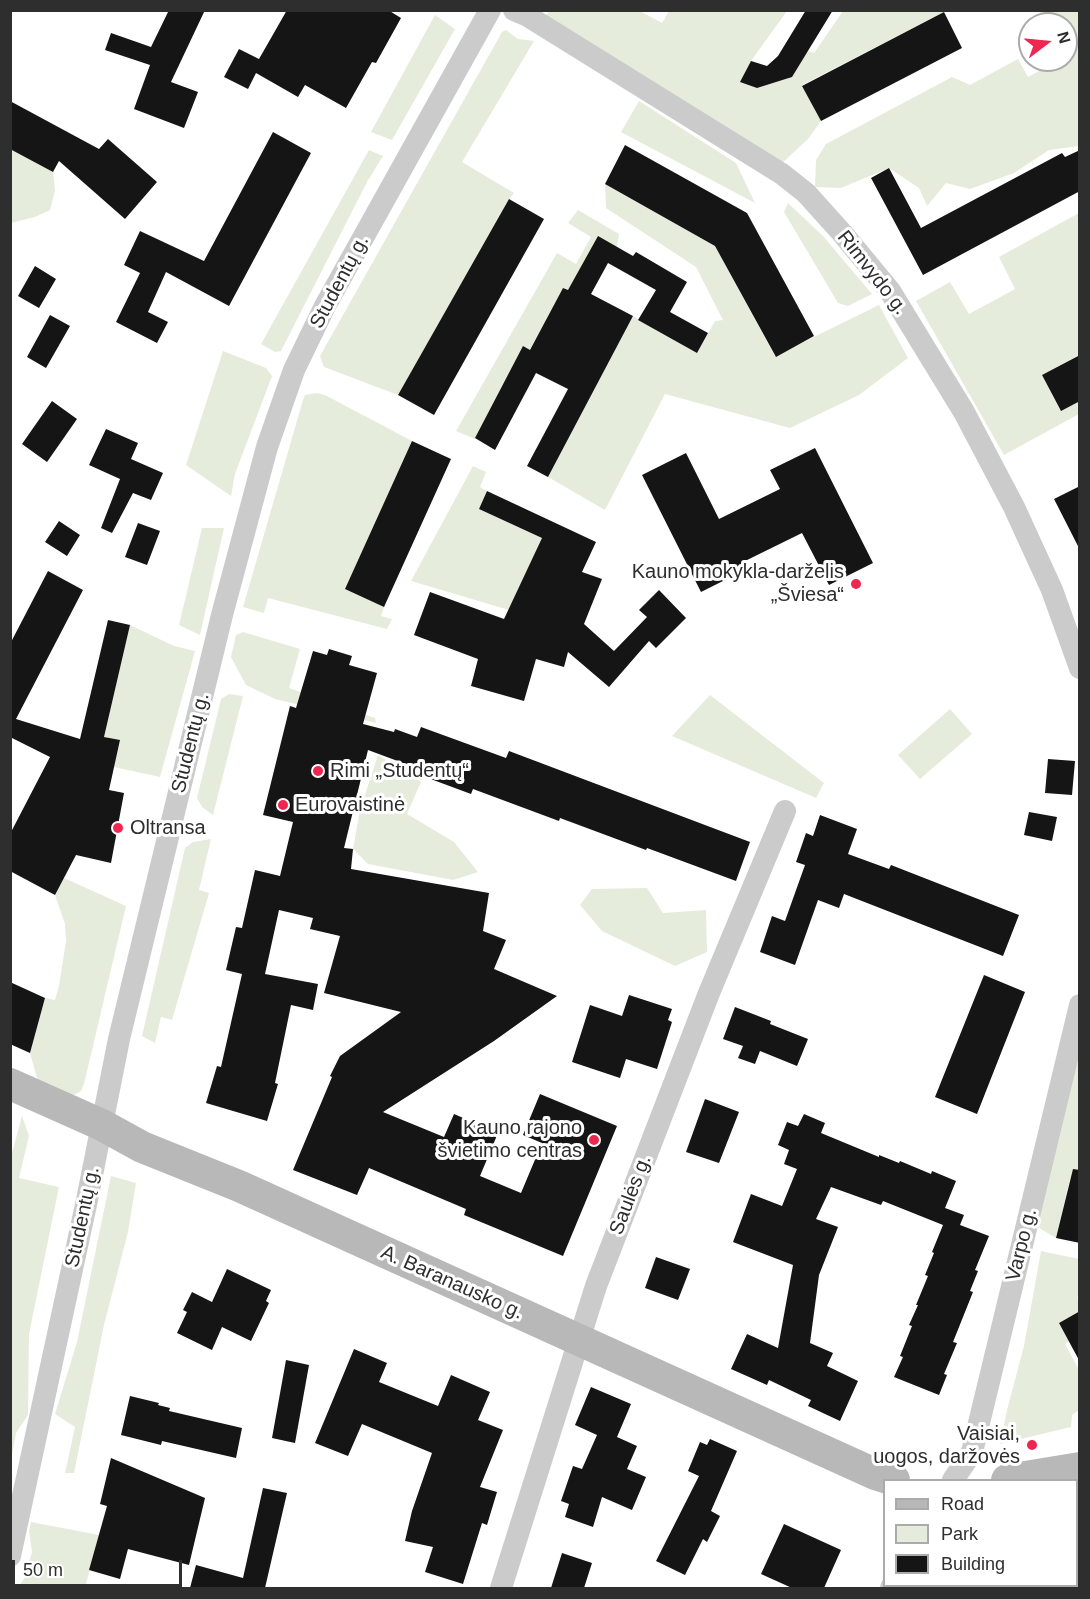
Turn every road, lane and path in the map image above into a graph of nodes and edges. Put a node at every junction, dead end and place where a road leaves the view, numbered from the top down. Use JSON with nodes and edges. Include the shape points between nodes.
{"nodes":[{"id":1,"x":490,"y":10,"type":"edge"},
{"id":2,"x":514,"y":10,"type":"edge"},
{"id":3,"x":1080,"y":668,"type":"edge"},
{"id":4,"x":784,"y":811,"type":"dead end"},
{"id":5,"x":1080,"y":1005,"type":"edge"},
{"id":6,"x":10,"y":1084,"type":"edge"},
{"id":7,"x":102,"y":1125,"type":"junction"},
{"id":8,"x":578,"y":1340,"type":"junction"},
{"id":9,"x":1080,"y":1468,"type":"edge"},
{"id":10,"x":891,"y":1479,"type":"edge"},
{"id":11,"x":953,"y":1479,"type":"edge"},
{"id":12,"x":1013,"y":1479,"type":"edge"},
{"id":13,"x":10,"y":1556,"type":"edge"},
{"id":14,"x":501,"y":1588,"type":"edge"}],
"edges":[{"from":1,"to":7,"type":"street","name":"Studentų g.","via":[[325,306],[294,370],[267,447],[177,796]]},
{"from":2,"to":3,"type":"street","name":"Rimvydo g.","via":[[782,174],[806,193],[842,233],[890,291],[964,412],[1029,538]]},
{"from":4,"to":8,"type":"street","name":"Saulės g.","via":[[709,993]]},
{"from":5,"to":11,"type":"street","name":"Varpo g.","via":[[972,1452]]},
{"from":6,"to":7,"type":"street","name":"A. Baranausko g."},
{"from":7,"to":8,"type":"street","name":"A. Baranausko g.","via":[[142,1147],[239,1186]]},
{"from":7,"to":13,"type":"street","name":"Studentų g."},
{"from":8,"to":10,"type":"street","name":"A. Baranausko g."},
{"from":8,"to":14,"type":"street","name":"Saulės g."},
{"from":9,"to":12,"type":"street"}]}
